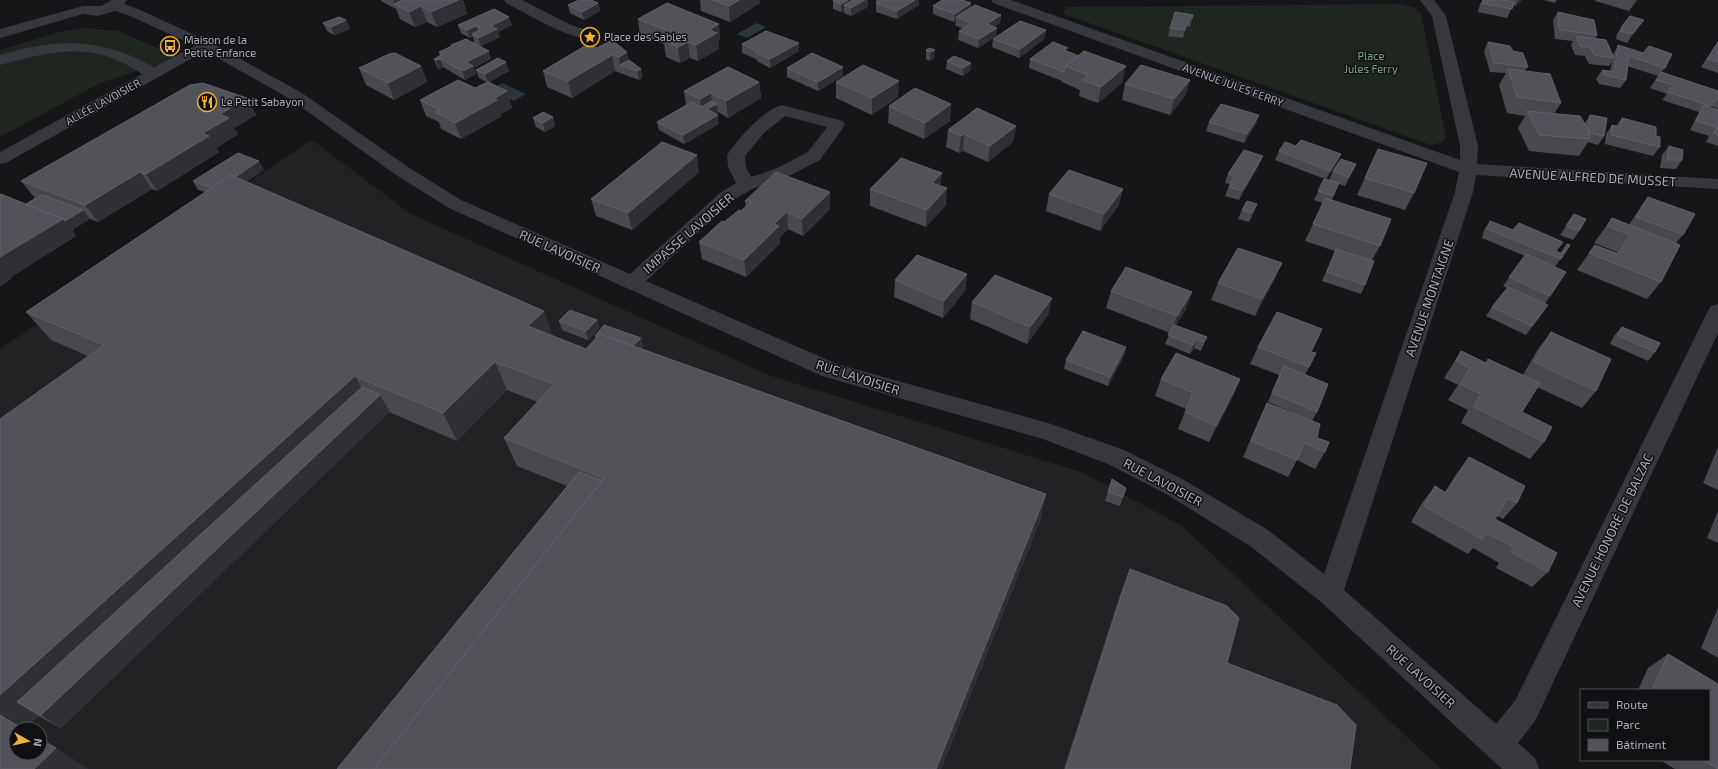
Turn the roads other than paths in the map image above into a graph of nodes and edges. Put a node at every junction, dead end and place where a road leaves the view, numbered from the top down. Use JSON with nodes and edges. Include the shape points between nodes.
{"nodes":[{"id":1,"x":511,"y":0,"type":"edge"},
{"id":2,"x":998,"y":0,"type":"edge"},
{"id":3,"x":1011,"y":0,"type":"edge"},
{"id":4,"x":1427,"y":0,"type":"edge"},
{"id":5,"x":117,"y":3,"type":"edge"},
{"id":6,"x":86,"y":5,"type":"edge"},
{"id":7,"x":0,"y":34,"type":"edge"},
{"id":8,"x":591,"y":36,"type":"dead end"},
{"id":9,"x":205,"y":45,"type":"junction"},
{"id":10,"x":0,"y":60,"type":"edge"},
{"id":11,"x":154,"y":74,"type":"junction"},
{"id":12,"x":0,"y":159,"type":"edge"},
{"id":13,"x":1468,"y":169,"type":"junction"},
{"id":14,"x":1718,"y":184,"type":"edge"},
{"id":15,"x":746,"y":185,"type":"junction"},
{"id":16,"x":632,"y":283,"type":"junction"},
{"id":17,"x":1718,"y":311,"type":"edge"},
{"id":18,"x":1330,"y":594,"type":"junction"},
{"id":19,"x":1498,"y":745,"type":"junction"},
{"id":20,"x":1524,"y":769,"type":"edge"}],
"edges":[{"from":1,"to":8,"type":"street","via":[[566,28]]},
{"from":2,"to":3,"type":"street"},
{"from":2,"to":13,"type":"street","name":"AVENUE JULES FERRY"},
{"from":4,"to":13,"type":"street","name":"AVENUE MONTAIGNE","via":[[1439,16],[1469,146]]},
{"from":5,"to":6,"type":"street","via":[[94,12]]},
{"from":5,"to":9,"type":"street","name":"RUE LAVOISIER"},
{"from":6,"to":7,"type":"street"},
{"from":9,"to":11,"type":"street","name":"ALLÉE LAVOISIER"},
{"from":9,"to":16,"type":"street","name":"RUE LAVOISIER","via":[[296,96],[402,171],[455,204]]},
{"from":10,"to":11,"type":"street","via":[[53,48],[98,49],[129,59]]},
{"from":11,"to":12,"type":"street","name":"ALLÉE LAVOISIER"},
{"from":13,"to":14,"type":"street","name":"AVENUE ALFRED DE MUSSET"},
{"from":13,"to":18,"type":"street","name":"AVENUE MONTAIGNE","via":[[1464,192]]},
{"from":15,"to":15,"type":"street","name":"IMPASSE LAVOISIER","via":[[781,173],[814,156],[838,125],[782,110],[758,129],[736,155],[737,167]]},
{"from":15,"to":16,"type":"street","name":"IMPASSE LAVOISIER","via":[[726,197]]},
{"from":16,"to":18,"type":"street","name":"RUE LAVOISIER","via":[[830,370],[1048,432],[1116,457],[1176,487],[1259,538]]},
{"from":17,"to":19,"type":"street","name":"AVENUE HONORÉ DE BALZAC","via":[[1525,710]]},
{"from":18,"to":19,"type":"street","name":"RUE LAVOISIER"},
{"from":19,"to":20,"type":"street","name":"RUE LAVOISIER"}]}
